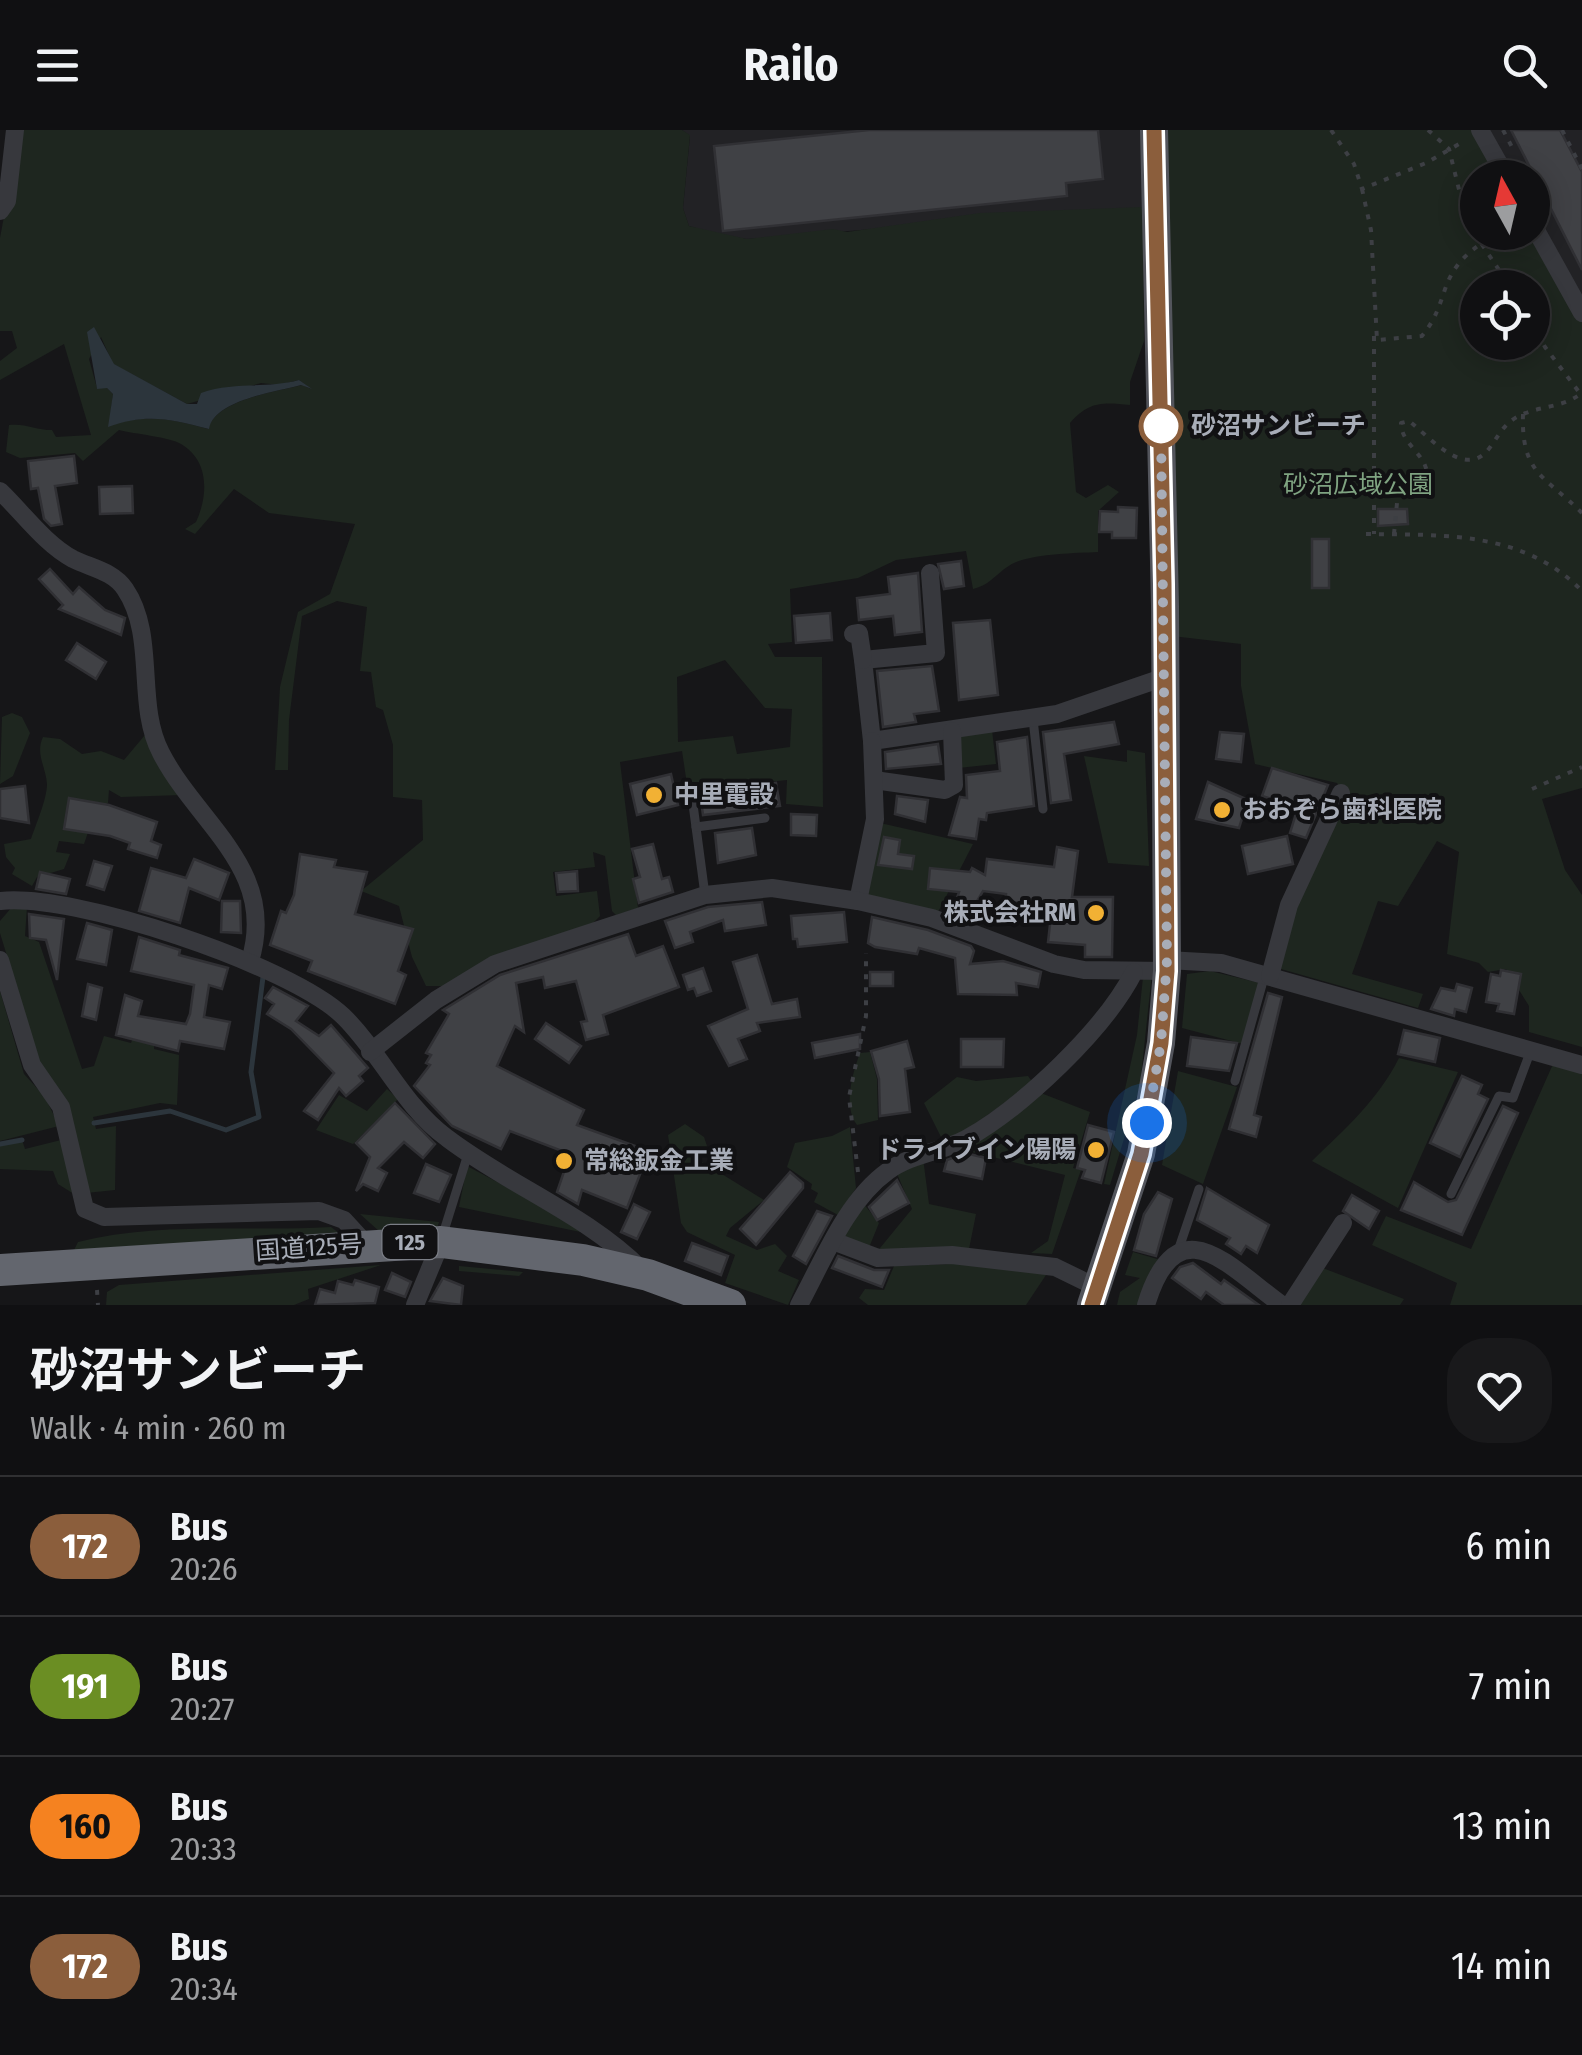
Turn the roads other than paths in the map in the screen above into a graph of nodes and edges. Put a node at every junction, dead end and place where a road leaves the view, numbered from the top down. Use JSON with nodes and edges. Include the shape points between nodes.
{"nodes":[{"id":1,"x":15,"y":130,"type":"edge"},
{"id":2,"x":1154,"y":130,"type":"edge"},
{"id":3,"x":1476,"y":133,"type":"edge"},
{"id":4,"x":1494,"y":160,"type":"edge"},
{"id":5,"x":0,"y":212,"type":"edge"},
{"id":6,"x":1547,"y":250,"type":"edge"},
{"id":7,"x":1582,"y":313,"type":"edge"},
{"id":8,"x":0,"y":492,"type":"edge"},
{"id":9,"x":930,"y":573,"type":"dead end"},
{"id":10,"x":853,"y":634,"type":"dead end"},
{"id":11,"x":863,"y":660,"type":"junction"},
{"id":12,"x":1165,"y":677,"type":"junction"},
{"id":13,"x":1033,"y":719,"type":"junction"},
{"id":14,"x":952,"y":731,"type":"junction"},
{"id":15,"x":872,"y":742,"type":"junction"},
{"id":16,"x":874,"y":780,"type":"junction"},
{"id":17,"x":1341,"y":793,"type":"dead end"},
{"id":18,"x":692,"y":797,"type":"dead end"},
{"id":19,"x":1042,"y":808,"type":"dead end"},
{"id":20,"x":765,"y":818,"type":"dead end"},
{"id":21,"x":696,"y":827,"type":"junction"},
{"id":22,"x":705,"y":895,"type":"junction"},
{"id":23,"x":0,"y":901,"type":"edge"},
{"id":24,"x":858,"y":901,"type":"junction"},
{"id":25,"x":0,"y":960,"type":"edge"},
{"id":26,"x":250,"y":960,"type":"junction"},
{"id":27,"x":1167,"y":966,"type":"junction"},
{"id":28,"x":1134,"y":972,"type":"junction"},
{"id":29,"x":1267,"y":975,"type":"junction"},
{"id":30,"x":1531,"y":1050,"type":"junction"},
{"id":31,"x":370,"y":1052,"type":"junction"},
{"id":32,"x":1582,"y":1065,"type":"edge"},
{"id":33,"x":1235,"y":1081,"type":"dead end"},
{"id":34,"x":468,"y":1154,"type":"junction"},
{"id":35,"x":1199,"y":1189,"type":"dead end"},
{"id":36,"x":1451,"y":1194,"type":"dead end"},
{"id":37,"x":1344,"y":1222,"type":"dead end"},
{"id":38,"x":833,"y":1241,"type":"junction"},
{"id":39,"x":440,"y":1242,"type":"junction"},
{"id":40,"x":366,"y":1244,"type":"junction"},
{"id":41,"x":1178,"y":1251,"type":"junction"},
{"id":42,"x":0,"y":1270,"type":"edge"},
{"id":43,"x":648,"y":1275,"type":"junction"},
{"id":44,"x":1094,"y":1297,"type":"edge"},
{"id":45,"x":415,"y":1305,"type":"edge"},
{"id":46,"x":730,"y":1305,"type":"edge"},
{"id":47,"x":798,"y":1305,"type":"edge"},
{"id":48,"x":1146,"y":1305,"type":"edge"},
{"id":49,"x":1286,"y":1305,"type":"edge"}],
"edges":[{"from":1,"to":5,"type":"street"},
{"from":2,"to":12,"type":"main road"},
{"from":3,"to":4,"type":"street"},
{"from":6,"to":7,"type":"street"},
{"from":8,"to":26,"type":"street","via":[[56,548],[118,580],[128,592],[146,666],[150,729],[254,888]]},
{"from":9,"to":11,"type":"street","via":[[936,653]]},
{"from":10,"to":11,"type":"street","via":[[859,633]]},
{"from":11,"to":15,"type":"street"},
{"from":12,"to":13,"type":"street"},
{"from":12,"to":27,"type":"main road"},
{"from":13,"to":14,"type":"street"},
{"from":13,"to":19,"type":"lane"},
{"from":14,"to":15,"type":"street"},
{"from":14,"to":16,"type":"street","via":[[954,786]]},
{"from":15,"to":16,"type":"street"},
{"from":16,"to":24,"type":"street","via":[[875,819]]},
{"from":17,"to":29,"type":"street","via":[[1289,905]]},
{"from":18,"to":21,"type":"lane"},
{"from":20,"to":21,"type":"lane"},
{"from":21,"to":22,"type":"lane"},
{"from":22,"to":24,"type":"street","via":[[772,888]]},
{"from":22,"to":31,"type":"street","via":[[495,964]]},
{"from":23,"to":26,"type":"street","via":[[107,916]]},
{"from":24,"to":28,"type":"street","via":[[932,918],[1040,960]]},
{"from":25,"to":40,"type":"street","via":[[32,1065],[60,1107],[86,1209],[104,1217],[319,1211],[344,1220]]},
{"from":26,"to":31,"type":"street","via":[[343,1016]]},
{"from":27,"to":28,"type":"street"},
{"from":27,"to":29,"type":"street","via":[[1221,963]]},
{"from":27,"to":44,"type":"main road","via":[[1141,1154]]},
{"from":28,"to":38,"type":"street","via":[[1115,1007],[1054,1070],[971,1136],[899,1164],[863,1196]]},
{"from":29,"to":30,"type":"street"},
{"from":29,"to":33,"type":"lane"},
{"from":30,"to":32,"type":"street"},
{"from":30,"to":36,"type":"lane","via":[[1513,1098],[1499,1096]]},
{"from":31,"to":34,"type":"street","via":[[441,1134]]},
{"from":34,"to":39,"type":"lane"},
{"from":34,"to":43,"type":"street","via":[[602,1232]]},
{"from":35,"to":41,"type":"lane"},
{"from":37,"to":49,"type":"street"},
{"from":38,"to":44,"type":"street","via":[[878,1258],[952,1255],[1055,1267]]},
{"from":38,"to":47,"type":"street"},
{"from":39,"to":40,"type":"highway","name":"国道125号","number":"125"},
{"from":39,"to":43,"type":"highway","name":"国道125号","number":"125"},
{"from":39,"to":45,"type":"street"},
{"from":40,"to":42,"type":"highway","name":"国道125号","number":"125"},
{"from":41,"to":48,"type":"street"},
{"from":41,"to":49,"type":"street","via":[[1195,1247]]},
{"from":43,"to":46,"type":"highway","name":"国道125号","number":"125"}]}
